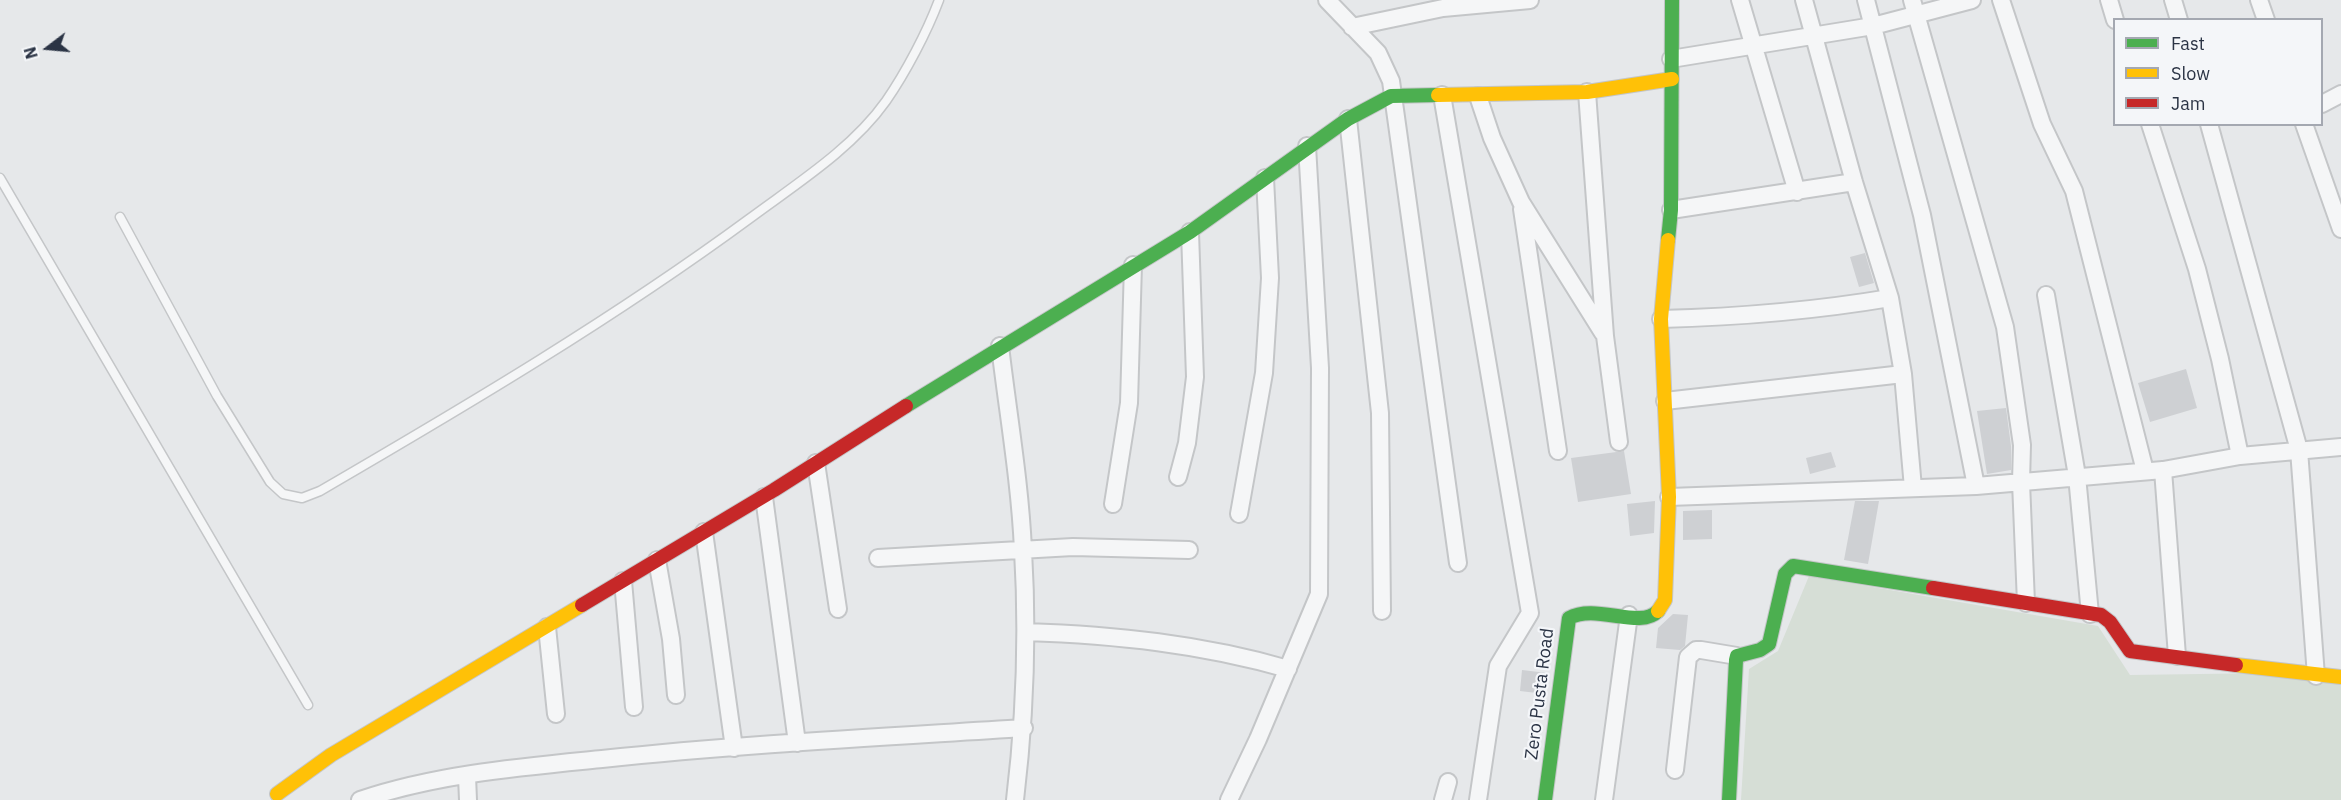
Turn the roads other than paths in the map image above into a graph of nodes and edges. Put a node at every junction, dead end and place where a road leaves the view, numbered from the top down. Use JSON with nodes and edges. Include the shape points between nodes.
{"nodes":[{"id":1,"x":939,"y":0,"type":"edge"},
{"id":2,"x":1327,"y":0,"type":"edge"},
{"id":3,"x":1530,"y":0,"type":"edge"},
{"id":4,"x":1672,"y":0,"type":"edge"},
{"id":5,"x":1740,"y":0,"type":"edge"},
{"id":6,"x":1804,"y":0,"type":"edge"},
{"id":7,"x":1866,"y":0,"type":"edge"},
{"id":8,"x":1972,"y":0,"type":"edge"},
{"id":9,"x":2001,"y":0,"type":"edge"},
{"id":10,"x":2109,"y":0,"type":"edge"},
{"id":11,"x":2173,"y":0,"type":"edge"},
{"id":12,"x":2259,"y":0,"type":"edge"},
{"id":13,"x":1915,"y":7,"type":"edge"},
{"id":14,"x":2114,"y":18,"type":"edge"},
{"id":15,"x":2178,"y":18,"type":"edge"},
{"id":16,"x":2265,"y":18,"type":"edge"},
{"id":17,"x":1873,"y":26,"type":"junction"},
{"id":18,"x":1352,"y":27,"type":"junction"},
{"id":19,"x":1815,"y":36,"type":"junction"},
{"id":20,"x":1754,"y":47,"type":"junction"},
{"id":21,"x":1671,"y":59,"type":"junction"},
{"id":22,"x":1672,"y":80,"type":"junction"},
{"id":23,"x":1587,"y":92,"type":"junction"},
{"id":24,"x":2341,"y":94,"type":"edge"},
{"id":25,"x":1442,"y":95,"type":"junction"},
{"id":26,"x":1391,"y":96,"type":"junction"},
{"id":27,"x":1478,"y":96,"type":"junction"},
{"id":28,"x":2323,"y":103,"type":"edge"},
{"id":29,"x":1348,"y":119,"type":"junction"},
{"id":30,"x":2151,"y":126,"type":"edge"},
{"id":31,"x":2210,"y":126,"type":"edge"},
{"id":32,"x":2305,"y":126,"type":"edge"},
{"id":33,"x":1306,"y":146,"type":"junction"},
{"id":34,"x":0,"y":178,"type":"edge"},
{"id":35,"x":1265,"y":178,"type":"junction"},
{"id":36,"x":1854,"y":182,"type":"junction"},
{"id":37,"x":1797,"y":192,"type":"junction"},
{"id":38,"x":1521,"y":202,"type":"junction"},
{"id":39,"x":1671,"y":210,"type":"junction"},
{"id":40,"x":120,"y":217,"type":"dead end"},
{"id":41,"x":2341,"y":229,"type":"edge"},
{"id":42,"x":1190,"y":232,"type":"junction"},
{"id":43,"x":1133,"y":265,"type":"junction"},
{"id":44,"x":2046,"y":295,"type":"dead end"},
{"id":45,"x":1890,"y":298,"type":"junction"},
{"id":46,"x":1661,"y":319,"type":"junction"},
{"id":47,"x":1605,"y":336,"type":"junction"},
{"id":48,"x":1000,"y":346,"type":"junction"},
{"id":49,"x":1904,"y":374,"type":"junction"},
{"id":50,"x":1665,"y":401,"type":"junction"},
{"id":51,"x":1619,"y":442,"type":"dead end"},
{"id":52,"x":2341,"y":447,"type":"edge"},
{"id":53,"x":2299,"y":450,"type":"junction"},
{"id":54,"x":1558,"y":451,"type":"dead end"},
{"id":55,"x":2240,"y":456,"type":"junction"},
{"id":56,"x":816,"y":463,"type":"junction"},
{"id":57,"x":2163,"y":470,"type":"junction"},
{"id":58,"x":2145,"y":471,"type":"junction"},
{"id":59,"x":2077,"y":476,"type":"junction"},
{"id":60,"x":1178,"y":477,"type":"dead end"},
{"id":61,"x":2021,"y":482,"type":"junction"},
{"id":62,"x":1976,"y":486,"type":"junction"},
{"id":63,"x":1913,"y":488,"type":"junction"},
{"id":64,"x":764,"y":497,"type":"junction"},
{"id":65,"x":1669,"y":497,"type":"junction"},
{"id":66,"x":1113,"y":504,"type":"dead end"},
{"id":67,"x":1239,"y":514,"type":"dead end"},
{"id":68,"x":704,"y":532,"type":"junction"},
{"id":69,"x":1023,"y":548,"type":"junction"},
{"id":70,"x":1189,"y":550,"type":"dead end"},
{"id":71,"x":878,"y":558,"type":"dead end"},
{"id":72,"x":657,"y":560,"type":"junction"},
{"id":73,"x":1458,"y":562,"type":"dead end"},
{"id":74,"x":623,"y":581,"type":"junction"},
{"id":75,"x":2026,"y":603,"type":"junction"},
{"id":76,"x":838,"y":609,"type":"dead end"},
{"id":77,"x":1382,"y":611,"type":"dead end"},
{"id":78,"x":2090,"y":614,"type":"junction"},
{"id":79,"x":1629,"y":615,"type":"junction"},
{"id":80,"x":548,"y":627,"type":"junction"},
{"id":81,"x":1026,"y":632,"type":"junction"},
{"id":82,"x":1737,"y":656,"type":"junction"},
{"id":83,"x":2176,"y":656,"type":"junction"},
{"id":84,"x":1288,"y":669,"type":"junction"},
{"id":85,"x":2316,"y":676,"type":"junction"},
{"id":86,"x":2341,"y":677,"type":"edge"},
{"id":87,"x":676,"y":695,"type":"dead end"},
{"id":88,"x":308,"y":705,"type":"dead end"},
{"id":89,"x":634,"y":707,"type":"dead end"},
{"id":90,"x":556,"y":714,"type":"dead end"},
{"id":91,"x":1024,"y":728,"type":"junction"},
{"id":92,"x":797,"y":743,"type":"junction"},
{"id":93,"x":734,"y":748,"type":"junction"},
{"id":94,"x":1675,"y":770,"type":"dead end"},
{"id":95,"x":467,"y":776,"type":"junction"},
{"id":96,"x":1448,"y":783,"type":"dead end"},
{"id":97,"x":277,"y":794,"type":"dead end"},
{"id":98,"x":360,"y":800,"type":"edge"},
{"id":99,"x":468,"y":800,"type":"edge"},
{"id":100,"x":1015,"y":800,"type":"edge"},
{"id":101,"x":1229,"y":800,"type":"edge"},
{"id":102,"x":1443,"y":800,"type":"edge"},
{"id":103,"x":1478,"y":800,"type":"edge"},
{"id":104,"x":1545,"y":800,"type":"edge"},
{"id":105,"x":1604,"y":800,"type":"edge"},
{"id":106,"x":1729,"y":800,"type":"edge"}],
"edges":[{"from":1,"to":40,"type":"lane","via":[[886,101],[853,138],[802,180],[698,256],[453,413],[302,498],[283,494],[270,482],[217,396]]},
{"from":2,"to":18,"type":"street"},
{"from":3,"to":18,"type":"street","via":[[1443,8]]},
{"from":4,"to":21,"type":"street"},
{"from":5,"to":20,"type":"street"},
{"from":6,"to":19,"type":"street"},
{"from":7,"to":17,"type":"street"},
{"from":8,"to":13,"type":"street"},
{"from":9,"to":58,"type":"street","via":[[2042,123],[2074,191]]},
{"from":10,"to":14,"type":"street"},
{"from":11,"to":15,"type":"street"},
{"from":12,"to":16,"type":"street"},
{"from":13,"to":17,"type":"street"},
{"from":13,"to":61,"type":"street","via":[[2005,327],[2022,445]]},
{"from":17,"to":19,"type":"street"},
{"from":17,"to":62,"type":"street","via":[[1922,215]]},
{"from":18,"to":26,"type":"street","via":[[1378,53],[1391,81]]},
{"from":19,"to":20,"type":"street"},
{"from":19,"to":36,"type":"street"},
{"from":20,"to":21,"type":"street"},
{"from":20,"to":37,"type":"street"},
{"from":21,"to":22,"type":"street"},
{"from":22,"to":23,"type":"street"},
{"from":22,"to":39,"type":"street"},
{"from":23,"to":27,"type":"street"},
{"from":23,"to":47,"type":"street"},
{"from":24,"to":28,"type":"street"},
{"from":25,"to":26,"type":"street"},
{"from":25,"to":27,"type":"street"},
{"from":25,"to":103,"type":"street","via":[[1530,613],[1498,666]]},
{"from":26,"to":29,"type":"street"},
{"from":26,"to":73,"type":"street"},
{"from":27,"to":38,"type":"street"},
{"from":29,"to":33,"type":"street"},
{"from":29,"to":77,"type":"street","via":[[1380,413]]},
{"from":30,"to":55,"type":"street","via":[[2197,269]]},
{"from":31,"to":53,"type":"street"},
{"from":32,"to":41,"type":"street"},
{"from":33,"to":35,"type":"street"},
{"from":33,"to":84,"type":"street","via":[[1320,368],[1320,573],[1319,594]]},
{"from":34,"to":88,"type":"lane"},
{"from":35,"to":42,"type":"street"},
{"from":35,"to":67,"type":"street","via":[[1270,278],[1264,373]]},
{"from":36,"to":37,"type":"street"},
{"from":36,"to":45,"type":"street"},
{"from":37,"to":39,"type":"street"},
{"from":38,"to":47,"type":"street"},
{"from":38,"to":54,"type":"street"},
{"from":39,"to":46,"type":"street"},
{"from":42,"to":43,"type":"street"},
{"from":42,"to":60,"type":"street","via":[[1195,378],[1187,443]]},
{"from":43,"to":48,"type":"street"},
{"from":43,"to":66,"type":"street","via":[[1129,403]]},
{"from":44,"to":59,"type":"street"},
{"from":45,"to":46,"type":"street","via":[[1820,310]]},
{"from":45,"to":49,"type":"street"},
{"from":46,"to":50,"type":"street"},
{"from":47,"to":51,"type":"street"},
{"from":48,"to":56,"type":"street"},
{"from":48,"to":69,"type":"street"},
{"from":49,"to":50,"type":"street"},
{"from":49,"to":63,"type":"street"},
{"from":50,"to":65,"type":"street"},
{"from":52,"to":53,"type":"street"},
{"from":53,"to":55,"type":"street"},
{"from":53,"to":85,"type":"street"},
{"from":55,"to":57,"type":"street"},
{"from":56,"to":64,"type":"street"},
{"from":56,"to":76,"type":"street"},
{"from":57,"to":58,"type":"street"},
{"from":57,"to":83,"type":"street"},
{"from":58,"to":59,"type":"street"},
{"from":59,"to":61,"type":"street"},
{"from":59,"to":78,"type":"street"},
{"from":61,"to":62,"type":"street"},
{"from":61,"to":75,"type":"street"},
{"from":62,"to":63,"type":"street"},
{"from":63,"to":65,"type":"street"},
{"from":64,"to":68,"type":"street"},
{"from":64,"to":92,"type":"street"},
{"from":65,"to":79,"type":"street","via":[[1665,600],[1653,615]]},
{"from":68,"to":72,"type":"street"},
{"from":68,"to":93,"type":"street"},
{"from":69,"to":70,"type":"street"},
{"from":69,"to":71,"type":"street"},
{"from":69,"to":81,"type":"street"},
{"from":72,"to":74,"type":"street"},
{"from":72,"to":87,"type":"street"},
{"from":74,"to":80,"type":"street"},
{"from":74,"to":89,"type":"street"},
{"from":75,"to":78,"type":"street"},
{"from":75,"to":82,"type":"street","via":[[1793,566],[1785,574],[1768,644]]},
{"from":78,"to":83,"type":"street","via":[[2105,617],[2130,651]]},
{"from":79,"to":104,"type":"street","name":"Zero Pusta Road","via":[[1583,611],[1569,618]]},
{"from":79,"to":105,"type":"street"},
{"from":80,"to":90,"type":"street"},
{"from":80,"to":97,"type":"street","via":[[331,755]]},
{"from":81,"to":84,"type":"street","via":[[1143,639],[1251,658]]},
{"from":81,"to":91,"type":"street"},
{"from":82,"to":94,"type":"street","via":[[1701,650],[1688,657]]},
{"from":82,"to":106,"type":"street"},
{"from":83,"to":85,"type":"street"},
{"from":84,"to":101,"type":"street"},
{"from":85,"to":86,"type":"street"},
{"from":91,"to":92,"type":"street"},
{"from":91,"to":100,"type":"street"},
{"from":92,"to":93,"type":"street"},
{"from":93,"to":95,"type":"street","via":[[557,763]]},
{"from":95,"to":98,"type":"street","via":[[422,782]]},
{"from":95,"to":99,"type":"street"},
{"from":96,"to":102,"type":"street"}]}
